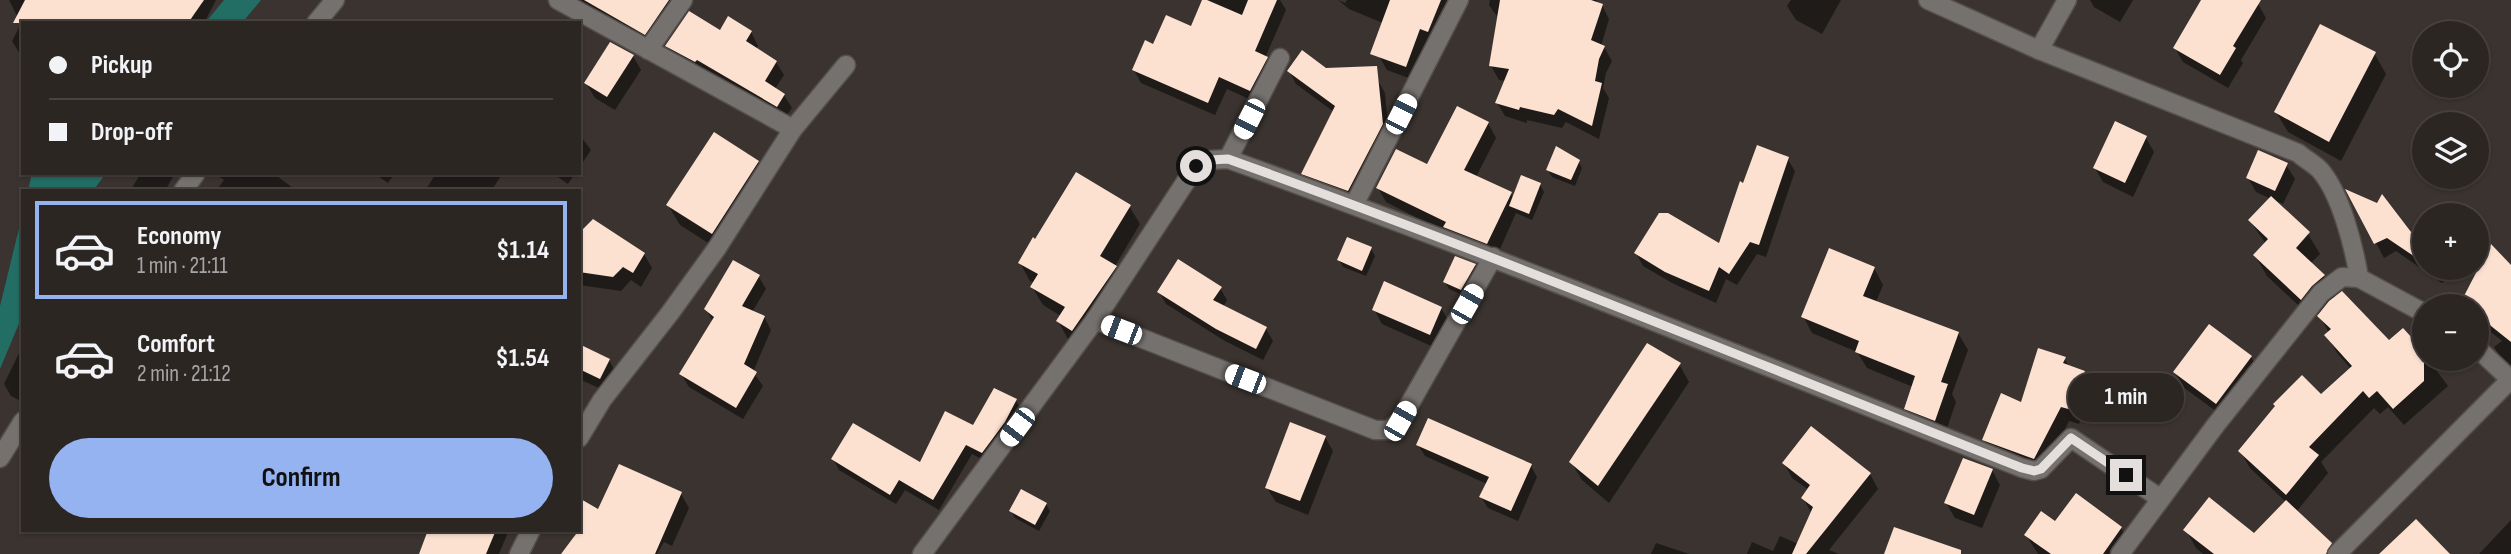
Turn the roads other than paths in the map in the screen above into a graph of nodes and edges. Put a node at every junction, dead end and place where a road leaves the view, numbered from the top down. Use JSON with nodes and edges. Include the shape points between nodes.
{"nodes":[{"id":1,"x":335,"y":0,"type":"edge"},
{"id":2,"x":558,"y":0,"type":"edge"},
{"id":3,"x":682,"y":0,"type":"edge"},
{"id":4,"x":1459,"y":0,"type":"edge"},
{"id":5,"x":1928,"y":0,"type":"edge"},
{"id":6,"x":2067,"y":0,"type":"edge"},
{"id":7,"x":318,"y":21,"type":"edge"},
{"id":8,"x":648,"y":50,"type":"junction"},
{"id":9,"x":2039,"y":50,"type":"junction"},
{"id":10,"x":1280,"y":58,"type":"dead end"},
{"id":11,"x":846,"y":65,"type":"dead end"},
{"id":12,"x":793,"y":129,"type":"junction"},
{"id":13,"x":1228,"y":159,"type":"junction"},
{"id":14,"x":195,"y":175,"type":"edge"},
{"id":15,"x":185,"y":189,"type":"edge"},
{"id":16,"x":1354,"y":205,"type":"junction"},
{"id":17,"x":1493,"y":257,"type":"junction"},
{"id":18,"x":2359,"y":278,"type":"junction"},
{"id":19,"x":2412,"y":307,"type":"edge"},
{"id":20,"x":1096,"y":320,"type":"junction"},
{"id":21,"x":2489,"y":359,"type":"edge"},
{"id":22,"x":2511,"y":380,"type":"edge"},
{"id":23,"x":21,"y":424,"type":"edge"},
{"id":24,"x":581,"y":435,"type":"edge"},
{"id":25,"x":0,"y":458,"type":"edge"},
{"id":26,"x":2161,"y":499,"type":"junction"},
{"id":27,"x":530,"y":532,"type":"edge"},
{"id":28,"x":519,"y":554,"type":"edge"},
{"id":29,"x":922,"y":554,"type":"edge"},
{"id":30,"x":2120,"y":554,"type":"edge"},
{"id":31,"x":2337,"y":554,"type":"edge"}],
"edges":[{"from":1,"to":7,"type":"street"},
{"from":2,"to":8,"type":"street"},
{"from":3,"to":8,"type":"street"},
{"from":4,"to":16,"type":"street"},
{"from":5,"to":9,"type":"street"},
{"from":6,"to":9,"type":"street"},
{"from":8,"to":12,"type":"street"},
{"from":9,"to":18,"type":"street","via":[[2298,153],[2320,170],[2336,199],[2354,248]]},
{"from":10,"to":13,"type":"street"},
{"from":11,"to":12,"type":"street"},
{"from":12,"to":24,"type":"street","via":[[717,248]]},
{"from":13,"to":16,"type":"street"},
{"from":13,"to":20,"type":"street","via":[[1196,166]]},
{"from":14,"to":15,"type":"street"},
{"from":16,"to":17,"type":"street"},
{"from":17,"to":20,"type":"street","via":[[1400,421],[1389,430],[1374,430]]},
{"from":17,"to":26,"type":"street","via":[[2022,468],[2041,469],[2071,438]]},
{"from":18,"to":19,"type":"street"},
{"from":18,"to":26,"type":"street","via":[[2342,277],[2321,293]]},
{"from":20,"to":29,"type":"street"},
{"from":21,"to":22,"type":"street"},
{"from":22,"to":31,"type":"street"},
{"from":23,"to":25,"type":"street"},
{"from":26,"to":30,"type":"street"},
{"from":27,"to":28,"type":"street"}]}
